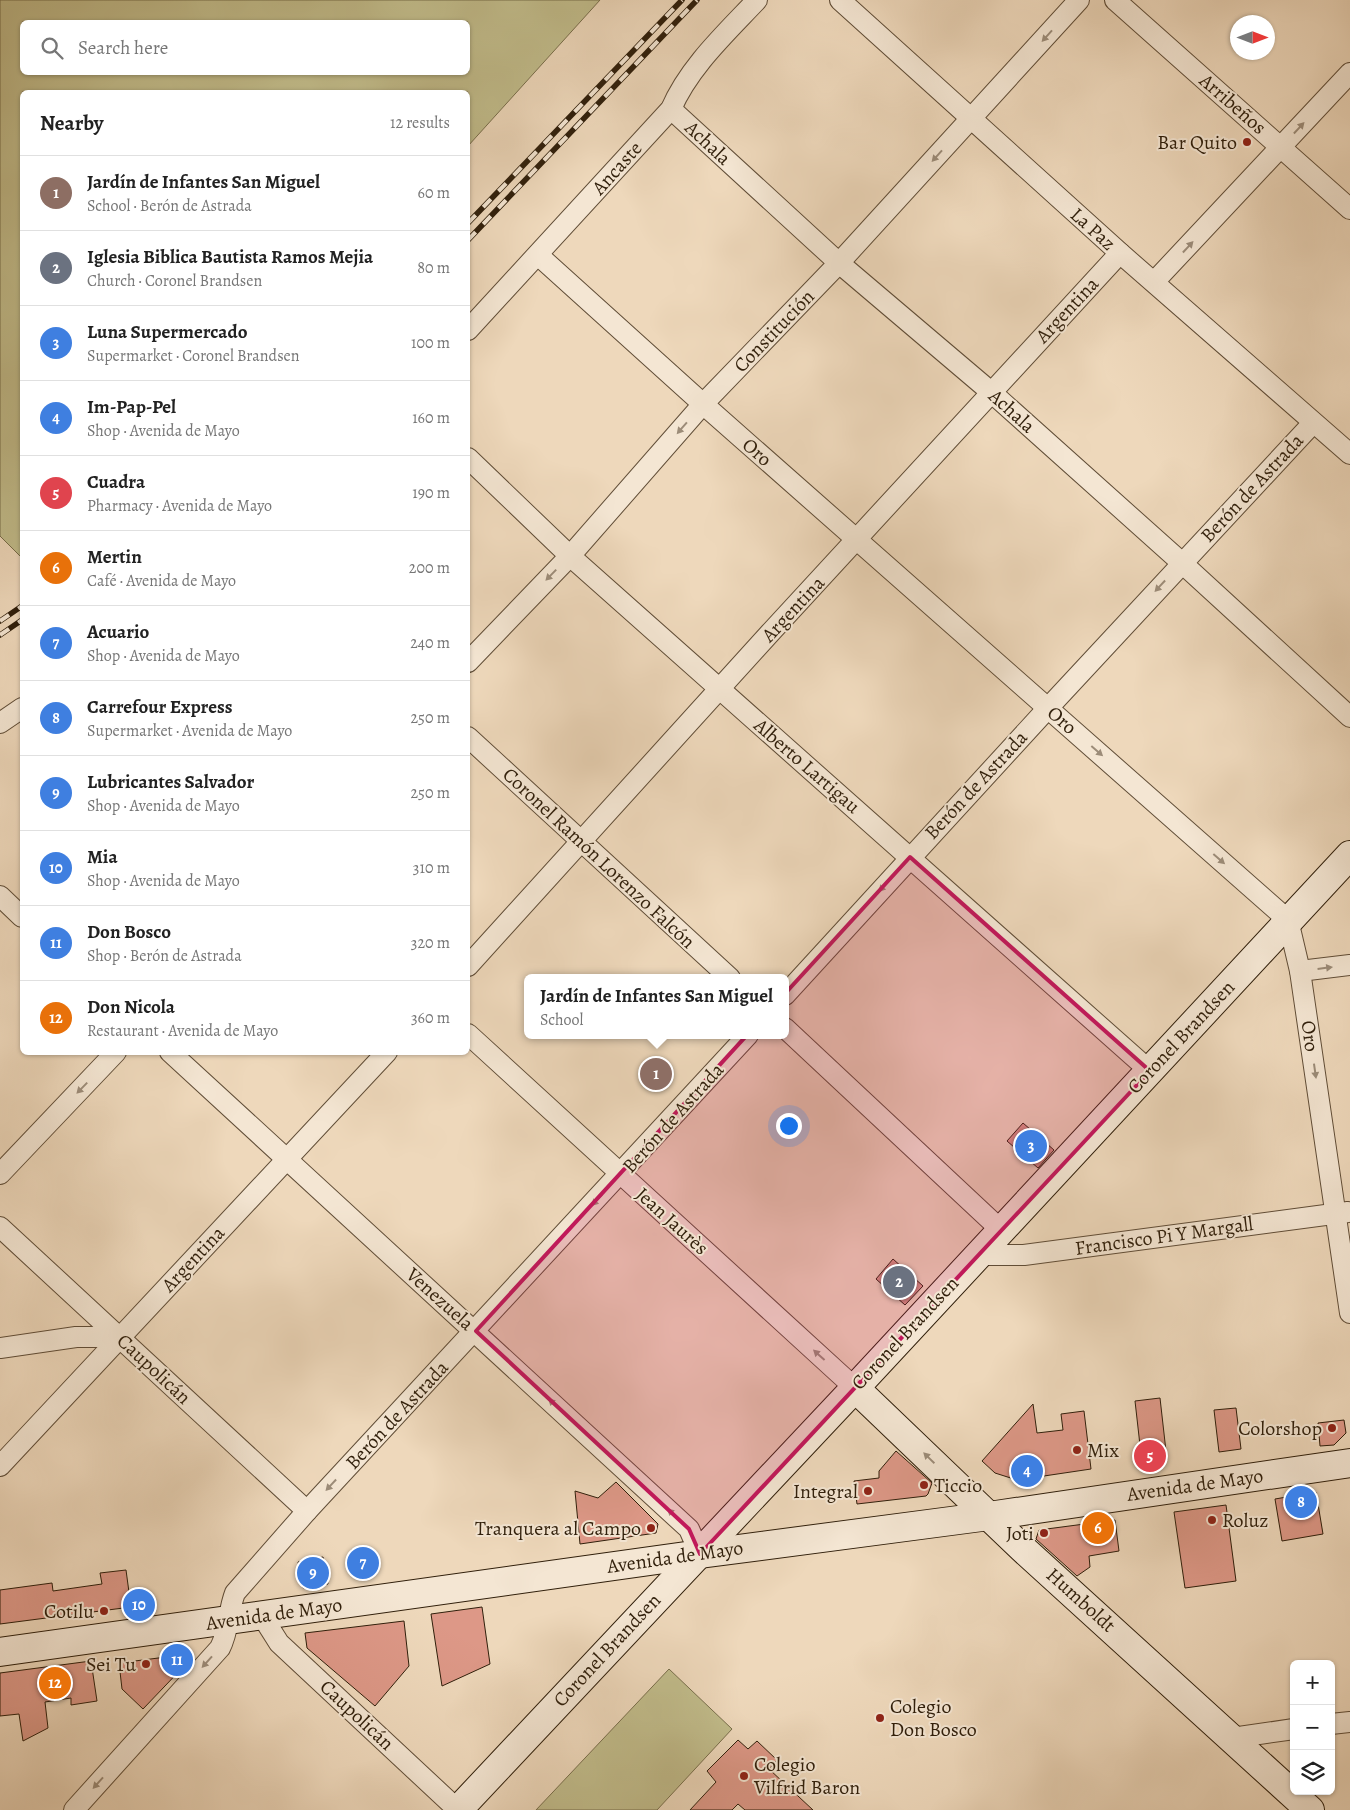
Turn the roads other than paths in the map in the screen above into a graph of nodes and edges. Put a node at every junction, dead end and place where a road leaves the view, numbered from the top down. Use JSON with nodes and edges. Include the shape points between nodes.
{"nodes":[{"id":1,"x":757,"y":0,"type":"edge"},
{"id":2,"x":840,"y":0,"type":"edge"},
{"id":3,"x":1080,"y":0,"type":"edge"},
{"id":4,"x":1115,"y":0,"type":"edge"},
{"id":5,"x":1350,"y":73,"type":"edge"},
{"id":6,"x":671,"y":109,"type":"junction"},
{"id":7,"x":971,"y":118,"type":"junction"},
{"id":8,"x":1282,"y":146,"type":"junction"},
{"id":9,"x":1350,"y":209,"type":"edge"},
{"id":10,"x":1120,"y":253,"type":"junction"},
{"id":11,"x":538,"y":255,"type":"junction"},
{"id":12,"x":839,"y":263,"type":"junction"},
{"id":13,"x":1154,"y":282,"type":"junction"},
{"id":14,"x":470,"y":328,"type":"edge"},
{"id":15,"x":991,"y":392,"type":"junction"},
{"id":16,"x":703,"y":404,"type":"junction"},
{"id":17,"x":1313,"y":423,"type":"junction"},
{"id":18,"x":1350,"y":454,"type":"edge"},
{"id":19,"x":470,"y":460,"type":"edge"},
{"id":20,"x":856,"y":540,"type":"junction"},
{"id":21,"x":570,"y":556,"type":"junction"},
{"id":22,"x":1182,"y":563,"type":"junction"},
{"id":23,"x":470,"y":660,"type":"edge"},
{"id":24,"x":719,"y":689,"type":"junction"},
{"id":25,"x":1048,"y":708,"type":"junction"},
{"id":26,"x":20,"y":709,"type":"edge"},
{"id":27,"x":1350,"y":717,"type":"edge"},
{"id":28,"x":0,"y":722,"type":"edge"},
{"id":29,"x":470,"y":739,"type":"edge"},
{"id":30,"x":582,"y":843,"type":"junction"},
{"id":31,"x":1350,"y":855,"type":"edge"},
{"id":32,"x":910,"y":857,"type":"junction"},
{"id":33,"x":0,"y":896,"type":"edge"},
{"id":34,"x":20,"y":915,"type":"edge"},
{"id":35,"x":1288,"y":920,"type":"junction"},
{"id":36,"x":470,"y":964,"type":"edge"},
{"id":37,"x":1350,"y":965,"type":"edge"},
{"id":38,"x":1300,"y":971,"type":"junction"},
{"id":39,"x":726,"y":974,"type":"edge"},
{"id":40,"x":789,"y":991,"type":"edge"},
{"id":41,"x":789,"y":1032,"type":"edge"},
{"id":42,"x":470,"y":1036,"type":"edge"},
{"id":43,"x":744,"y":1039,"type":"edge"},
{"id":44,"x":113,"y":1055,"type":"edge"},
{"id":45,"x":173,"y":1055,"type":"edge"},
{"id":46,"x":384,"y":1055,"type":"edge"},
{"id":47,"x":1150,"y":1071,"type":"junction"},
{"id":48,"x":287,"y":1159,"type":"junction"},
{"id":49,"x":0,"y":1174,"type":"edge"},
{"id":50,"x":621,"y":1174,"type":"junction"},
{"id":51,"x":1343,"y":1212,"type":"edge"},
{"id":52,"x":0,"y":1227,"type":"edge"},
{"id":53,"x":1001,"y":1230,"type":"junction"},
{"id":54,"x":977,"y":1255,"type":"junction"},
{"id":55,"x":1350,"y":1312,"type":"edge"},
{"id":56,"x":476,"y":1331,"type":"junction"},
{"id":57,"x":120,"y":1337,"type":"junction"},
{"id":58,"x":0,"y":1348,"type":"edge"},
{"id":59,"x":855,"y":1388,"type":"junction"},
{"id":60,"x":1350,"y":1463,"type":"edge"},
{"id":61,"x":0,"y":1466,"type":"edge"},
{"id":62,"x":307,"y":1511,"type":"junction"},
{"id":63,"x":989,"y":1516,"type":"junction"},
{"id":64,"x":700,"y":1554,"type":"junction"},
{"id":65,"x":262,"y":1616,"type":"junction"},
{"id":66,"x":228,"y":1620,"type":"junction"},
{"id":67,"x":0,"y":1652,"type":"edge"},
{"id":68,"x":1350,"y":1722,"type":"edge"},
{"id":69,"x":1335,"y":1724,"type":"edge"},
{"id":70,"x":1290,"y":1730,"type":"edge"},
{"id":71,"x":1232,"y":1738,"type":"junction"},
{"id":72,"x":74,"y":1810,"type":"edge"},
{"id":73,"x":458,"y":1810,"type":"edge"},
{"id":74,"x":1310,"y":1810,"type":"edge"}],
"edges":[{"from":1,"to":6,"type":"street","name":"Ancaste","via":[[680,88]]},
{"from":2,"to":7,"type":"street","name":"La Paz"},
{"from":3,"to":7,"type":"street","name":"Constitución","one_way":true},
{"from":4,"to":8,"type":"street","name":"Arribeños"},
{"from":8,"to":5,"type":"street","one_way":true},
{"from":6,"to":11,"type":"street","name":"Ancaste"},
{"from":6,"to":12,"type":"street","name":"Achala"},
{"from":7,"to":10,"type":"street","name":"La Paz"},
{"from":7,"to":12,"type":"street","name":"Constitución","one_way":true},
{"from":8,"to":9,"type":"street","name":"Arribeños"},
{"from":13,"to":8,"type":"street","one_way":true},
{"from":10,"to":13,"type":"street","name":"La Paz"},
{"from":10,"to":15,"type":"street","name":"Argentina"},
{"from":11,"to":14,"type":"street","name":"Ancaste"},
{"from":11,"to":16,"type":"street","name":"Oro"},
{"from":12,"to":15,"type":"street","name":"Achala"},
{"from":12,"to":16,"type":"street","name":"Constitución"},
{"from":13,"to":17,"type":"street","name":"La Paz"},
{"from":15,"to":20,"type":"street","name":"Argentina"},
{"from":15,"to":22,"type":"street","name":"Achala"},
{"from":16,"to":20,"type":"street","name":"Oro"},
{"from":16,"to":21,"type":"street","name":"Constitución","one_way":true},
{"from":17,"to":18,"type":"street","name":"La Paz"},
{"from":17,"to":22,"type":"street","name":"Berón de Astrada"},
{"from":19,"to":21,"type":"street","name":"Alberto Lartigau"},
{"from":20,"to":24,"type":"street","name":"Argentina"},
{"from":20,"to":25,"type":"street","name":"Oro"},
{"from":21,"to":23,"type":"street","name":"Constitución","one_way":true},
{"from":21,"to":24,"type":"street","name":"Alberto Lartigau"},
{"from":22,"to":25,"type":"street","name":"Berón de Astrada","one_way":true},
{"from":22,"to":27,"type":"street","name":"Achala"},
{"from":24,"to":30,"type":"street","name":"Argentina"},
{"from":24,"to":32,"type":"street","name":"Alberto Lartigau"},
{"from":25,"to":32,"type":"street","name":"Berón de Astrada"},
{"from":25,"to":35,"type":"street","name":"Oro","one_way":true},
{"from":26,"to":28,"type":"street"},
{"from":29,"to":30,"type":"street","name":"Coronel Ramón Lorenzo Falcón"},
{"from":30,"to":36,"type":"street","name":"Argentina"},
{"from":30,"to":39,"type":"street","name":"Coronel Ramón Lorenzo Falcón"},
{"from":31,"to":35,"type":"street","name":"Coronel Brandsen"},
{"from":32,"to":40,"type":"street","name":"Berón de Astrada","one_way":true},
{"from":32,"to":47,"type":"street","name":"Alberto Lartigau"},
{"from":33,"to":34,"type":"street"},
{"from":35,"to":38,"type":"street","name":"Oro"},
{"from":35,"to":47,"type":"street","name":"Coronel Brandsen"},
{"from":38,"to":37,"type":"street","one_way":true},
{"from":38,"to":51,"type":"street","name":"Oro","one_way":true},
{"from":41,"to":53,"type":"street"},
{"from":42,"to":50,"type":"street","name":"Jean Jaurès"},
{"from":43,"to":50,"type":"street","name":"Berón de Astrada"},
{"from":44,"to":49,"type":"street","one_way":true},
{"from":45,"to":48,"type":"street","name":"Venezuela"},
{"from":46,"to":48,"type":"street","name":"Argentina"},
{"from":47,"to":53,"type":"street","name":"Coronel Brandsen"},
{"from":48,"to":56,"type":"street","name":"Venezuela"},
{"from":48,"to":57,"type":"street","name":"Argentina"},
{"from":50,"to":56,"type":"street","name":"Berón de Astrada","one_way":true},
{"from":59,"to":50,"type":"street","name":"Jean Jaurès","one_way":true},
{"from":51,"to":54,"type":"street","name":"Francisco Pi Y Margall","via":[[1024,1255]]},
{"from":51,"to":55,"type":"street","name":"Oro"},
{"from":52,"to":57,"type":"street","name":"Caupolicán"},
{"from":53,"to":54,"type":"street","name":"Coronel Brandsen"},
{"from":54,"to":59,"type":"street","name":"Coronel Brandsen"},
{"from":56,"to":62,"type":"street","name":"Berón de Astrada","one_way":true},
{"from":64,"to":56,"type":"street","name":"Venezuela","one_way":true,"via":[[689,1529]]},
{"from":57,"to":58,"type":"street","via":[[76,1337]]},
{"from":57,"to":61,"type":"street","name":"Argentina"},
{"from":57,"to":62,"type":"street","name":"Caupolicán"},
{"from":63,"to":59,"type":"street","name":"Humboldt","one_way":true},
{"from":59,"to":64,"type":"street","name":"Coronel Brandsen"},
{"from":60,"to":63,"type":"street","name":"Avenida de Mayo"},
{"from":62,"to":66,"type":"street","name":"Berón de Astrada","via":[[235,1594]]},
{"from":63,"to":64,"type":"street","name":"Avenida de Mayo"},
{"from":63,"to":71,"type":"street","name":"Humboldt"},
{"from":64,"to":65,"type":"street","name":"Avenida de Mayo"},
{"from":64,"to":73,"type":"street","name":"Coronel Brandsen"},
{"from":65,"to":66,"type":"street","name":"Avenida de Mayo"},
{"from":65,"to":73,"type":"street","name":"Caupolicán","via":[[279,1643]]},
{"from":66,"to":67,"type":"street","name":"Avenida de Mayo"},
{"from":66,"to":72,"type":"street","name":"Berón de Astrada","one_way":true,"via":[[220,1648]]},
{"from":68,"to":69,"type":"street"},
{"from":70,"to":71,"type":"street"},
{"from":71,"to":74,"type":"street","name":"Humboldt"}]}
